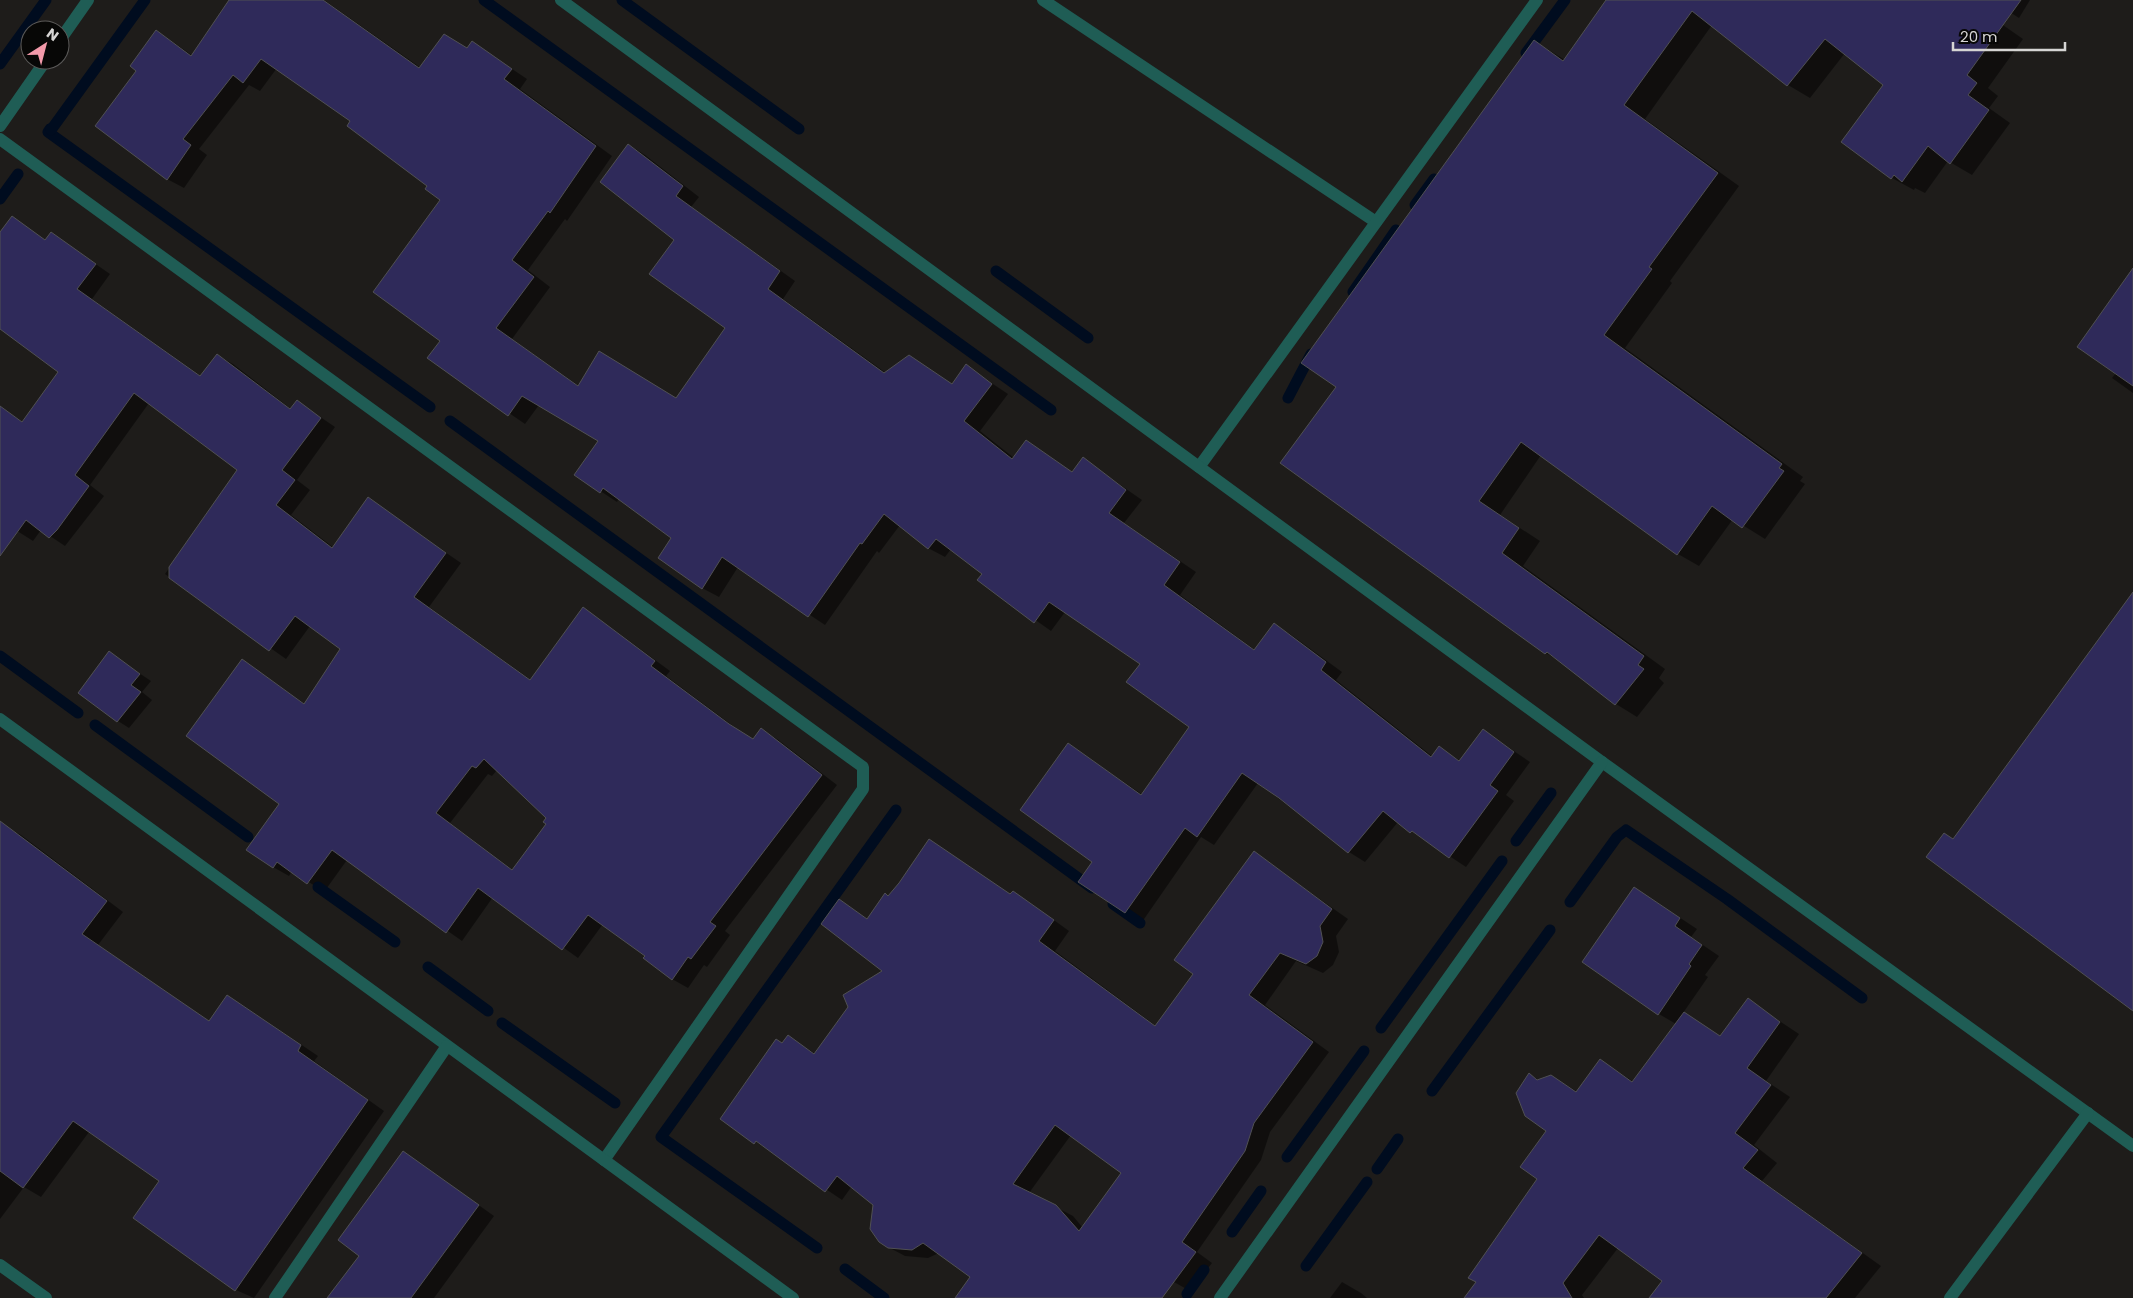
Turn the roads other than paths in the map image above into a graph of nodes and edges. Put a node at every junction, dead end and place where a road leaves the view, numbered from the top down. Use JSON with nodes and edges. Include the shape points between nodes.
{"nodes":[{"id":1,"x":88,"y":0,"type":"edge"},
{"id":2,"x":560,"y":0,"type":"edge"},
{"id":3,"x":1043,"y":0,"type":"edge"},
{"id":4,"x":1537,"y":0,"type":"edge"},
{"id":5,"x":70,"y":26,"type":"edge"},
{"id":6,"x":39,"y":70,"type":"edge"},
{"id":7,"x":0,"y":126,"type":"edge"},
{"id":8,"x":0,"y":139,"type":"edge"},
{"id":9,"x":1376,"y":222,"type":"junction"},
{"id":10,"x":1199,"y":467,"type":"junction"},
{"id":11,"x":0,"y":719,"type":"edge"},
{"id":12,"x":1602,"y":762,"type":"junction"},
{"id":13,"x":447,"y":1046,"type":"junction"},
{"id":14,"x":2088,"y":1114,"type":"junction"},
{"id":15,"x":2133,"y":1146,"type":"edge"},
{"id":16,"x":604,"y":1160,"type":"junction"},
{"id":17,"x":0,"y":1265,"type":"edge"},
{"id":18,"x":46,"y":1298,"type":"edge"},
{"id":19,"x":275,"y":1298,"type":"edge"},
{"id":20,"x":793,"y":1298,"type":"edge"},
{"id":21,"x":1220,"y":1298,"type":"edge"},
{"id":22,"x":1950,"y":1298,"type":"edge"}],
"edges":[{"from":1,"to":5,"type":"street"},
{"from":2,"to":10,"type":"street"},
{"from":3,"to":9,"type":"street"},
{"from":4,"to":9,"type":"street"},
{"from":6,"to":7,"type":"street"},
{"from":8,"to":16,"type":"street","via":[[862,767],[862,789]]},
{"from":9,"to":10,"type":"street"},
{"from":10,"to":12,"type":"street"},
{"from":11,"to":13,"type":"street"},
{"from":12,"to":14,"type":"street"},
{"from":12,"to":21,"type":"street"},
{"from":13,"to":16,"type":"street"},
{"from":13,"to":19,"type":"street"},
{"from":14,"to":15,"type":"street"},
{"from":14,"to":22,"type":"street"},
{"from":16,"to":20,"type":"street"},
{"from":17,"to":18,"type":"street"}]}
